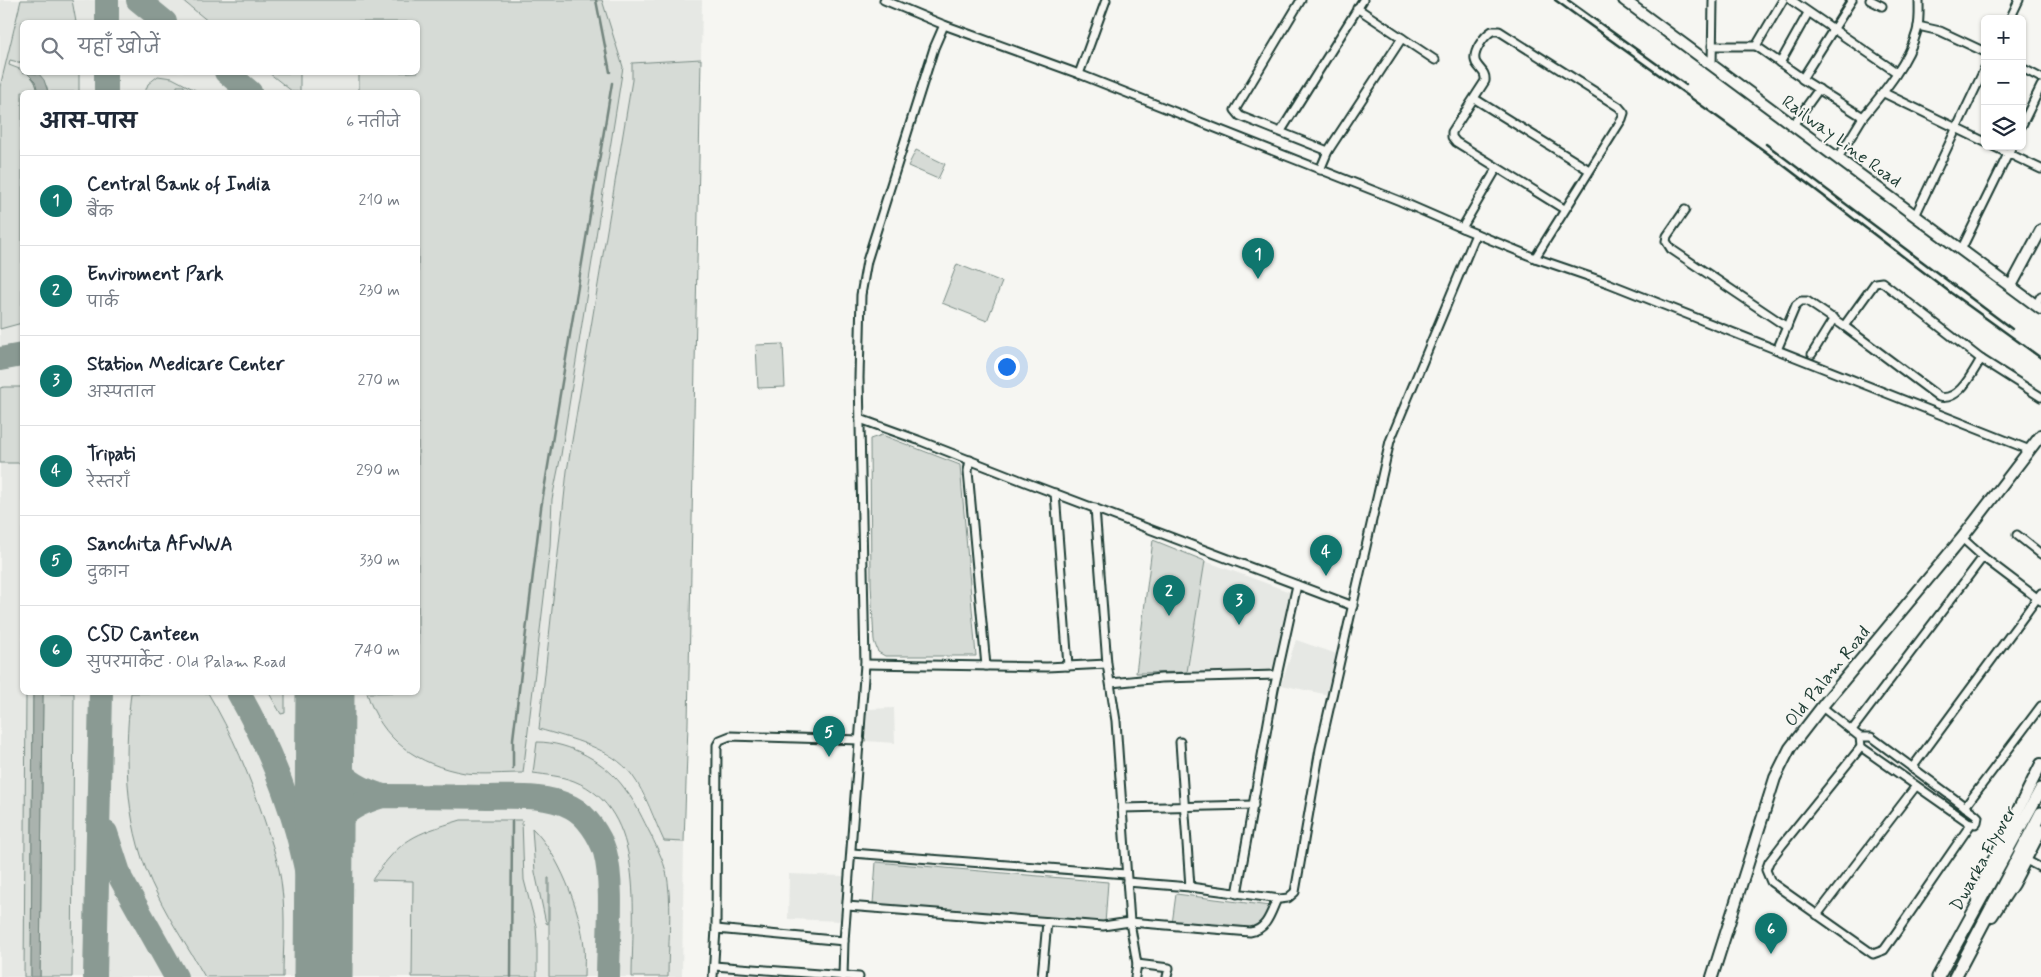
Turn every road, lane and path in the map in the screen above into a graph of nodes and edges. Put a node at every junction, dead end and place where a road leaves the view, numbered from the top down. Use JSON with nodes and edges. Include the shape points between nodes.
{"nodes":[{"id":1,"x":884,"y":0,"type":"edge"},
{"id":2,"x":1106,"y":0,"type":"edge"},
{"id":3,"x":1301,"y":0,"type":"edge"},
{"id":4,"x":1362,"y":0,"type":"edge"},
{"id":5,"x":1624,"y":0,"type":"edge"},
{"id":6,"x":1713,"y":0,"type":"edge"},
{"id":7,"x":1783,"y":0,"type":"edge"},
{"id":8,"x":1792,"y":0,"type":"edge"},
{"id":9,"x":1852,"y":0,"type":"edge"},
{"id":10,"x":1870,"y":0,"type":"edge"},
{"id":11,"x":1919,"y":0,"type":"edge"},
{"id":12,"x":2019,"y":0,"type":"edge"},
{"id":13,"x":894,"y":2,"type":"edge"},
{"id":14,"x":1882,"y":6,"type":"dead end"},
{"id":15,"x":1357,"y":8,"type":"junction"},
{"id":16,"x":1808,"y":13,"type":"junction"},
{"id":17,"x":2012,"y":15,"type":"edge"},
{"id":18,"x":944,"y":25,"type":"junction"},
{"id":19,"x":1918,"y":26,"type":"junction"},
{"id":20,"x":1833,"y":30,"type":"junction"},
{"id":21,"x":1402,"y":38,"type":"junction"},
{"id":22,"x":1712,"y":46,"type":"junction"},
{"id":23,"x":1756,"y":46,"type":"junction"},
{"id":24,"x":1981,"y":50,"type":"edge"},
{"id":25,"x":1435,"y":60,"type":"dead end"},
{"id":26,"x":1780,"y":63,"type":"junction"},
{"id":27,"x":1712,"y":65,"type":"junction"},
{"id":28,"x":2026,"y":70,"type":"edge"},
{"id":29,"x":1896,"y":72,"type":"junction"},
{"id":30,"x":1079,"y":74,"type":"junction"},
{"id":31,"x":1981,"y":76,"type":"edge"},
{"id":32,"x":1802,"y":78,"type":"junction"},
{"id":33,"x":2041,"y":78,"type":"edge"},
{"id":34,"x":2041,"y":86,"type":"edge"},
{"id":35,"x":1819,"y":90,"type":"junction"},
{"id":36,"x":1884,"y":93,"type":"junction"},
{"id":37,"x":1475,"y":99,"type":"junction"},
{"id":38,"x":1863,"y":117,"type":"junction"},
{"id":39,"x":2026,"y":118,"type":"edge"},
{"id":40,"x":1793,"y":125,"type":"junction"},
{"id":41,"x":1956,"y":128,"type":"junction"},
{"id":42,"x":1280,"y":132,"type":"junction"},
{"id":43,"x":1981,"y":140,"type":"edge"},
{"id":44,"x":2001,"y":150,"type":"edge"},
{"id":45,"x":2010,"y":150,"type":"edge"},
{"id":46,"x":1328,"y":151,"type":"junction"},
{"id":47,"x":2009,"y":154,"type":"junction"},
{"id":48,"x":1838,"y":158,"type":"junction"},
{"id":49,"x":1497,"y":168,"type":"junction"},
{"id":50,"x":2041,"y":169,"type":"edge"},
{"id":51,"x":1320,"y":170,"type":"junction"},
{"id":52,"x":1589,"y":170,"type":"junction"},
{"id":53,"x":1564,"y":209,"type":"junction"},
{"id":54,"x":1685,"y":210,"type":"dead end"},
{"id":55,"x":1916,"y":216,"type":"junction"},
{"id":56,"x":1462,"y":228,"type":"junction"},
{"id":57,"x":2041,"y":230,"type":"edge"},
{"id":58,"x":1476,"y":234,"type":"junction"},
{"id":59,"x":1961,"y":250,"type":"junction"},
{"id":60,"x":1535,"y":258,"type":"junction"},
{"id":61,"x":2011,"y":286,"type":"junction"},
{"id":62,"x":2039,"y":303,"type":"edge"},
{"id":63,"x":1834,"y":318,"type":"junction"},
{"id":64,"x":1844,"y":326,"type":"junction"},
{"id":65,"x":1787,"y":327,"type":"junction"},
{"id":66,"x":1777,"y":350,"type":"junction"},
{"id":67,"x":1812,"y":354,"type":"dead end"},
{"id":68,"x":1981,"y":359,"type":"junction"},
{"id":69,"x":2041,"y":397,"type":"edge"},
{"id":70,"x":860,"y":419,"type":"junction"},
{"id":71,"x":2041,"y":435,"type":"edge"},
{"id":72,"x":2030,"y":450,"type":"junction"},
{"id":73,"x":970,"y":460,"type":"junction"},
{"id":74,"x":1055,"y":493,"type":"junction"},
{"id":75,"x":1095,"y":508,"type":"junction"},
{"id":76,"x":2018,"y":536,"type":"dead end"},
{"id":77,"x":1962,"y":538,"type":"junction"},
{"id":78,"x":2041,"y":554,"type":"edge"},
{"id":79,"x":1983,"y":557,"type":"junction"},
{"id":80,"x":1297,"y":585,"type":"junction"},
{"id":81,"x":2040,"y":597,"type":"edge"},
{"id":82,"x":1353,"y":606,"type":"junction"},
{"id":83,"x":865,"y":664,"type":"junction"},
{"id":84,"x":1107,"y":664,"type":"junction"},
{"id":85,"x":986,"y":666,"type":"junction"},
{"id":86,"x":1068,"y":666,"type":"junction"},
{"id":87,"x":1277,"y":675,"type":"junction"},
{"id":88,"x":1111,"y":683,"type":"junction"},
{"id":89,"x":2041,"y":706,"type":"edge"},
{"id":90,"x":1822,"y":707,"type":"junction"},
{"id":91,"x":1852,"y":730,"type":"junction"},
{"id":92,"x":1860,"y":737,"type":"junction"},
{"id":93,"x":860,"y":740,"type":"junction"},
{"id":94,"x":1180,"y":742,"type":"dead end"},
{"id":95,"x":1861,"y":747,"type":"junction"},
{"id":96,"x":2041,"y":764,"type":"edge"},
{"id":97,"x":1912,"y":768,"type":"junction"},
{"id":98,"x":1916,"y":786,"type":"junction"},
{"id":99,"x":2041,"y":789,"type":"edge"},
{"id":100,"x":1184,"y":805,"type":"junction"},
{"id":101,"x":1254,"y":805,"type":"junction"},
{"id":102,"x":1965,"y":807,"type":"junction"},
{"id":103,"x":1122,"y":808,"type":"junction"},
{"id":104,"x":2041,"y":813,"type":"edge"},
{"id":105,"x":1971,"y":824,"type":"junction"},
{"id":106,"x":2041,"y":830,"type":"edge"},
{"id":107,"x":852,"y":853,"type":"junction"},
{"id":108,"x":2026,"y":860,"type":"junction"},
{"id":109,"x":2041,"y":868,"type":"edge"},
{"id":110,"x":1127,"y":878,"type":"junction"},
{"id":111,"x":1190,"y":887,"type":"junction"},
{"id":112,"x":1238,"y":894,"type":"junction"},
{"id":113,"x":1276,"y":899,"type":"junction"},
{"id":114,"x":847,"y":906,"type":"junction"},
{"id":115,"x":1817,"y":915,"type":"junction"},
{"id":116,"x":1047,"y":922,"type":"junction"},
{"id":117,"x":1130,"y":922,"type":"junction"},
{"id":118,"x":716,"y":929,"type":"junction"},
{"id":119,"x":844,"y":941,"type":"junction"},
{"id":120,"x":1956,"y":944,"type":"junction"},
{"id":121,"x":1969,"y":948,"type":"junction"},
{"id":122,"x":1137,"y":964,"type":"junction"},
{"id":123,"x":714,"y":966,"type":"junction"},
{"id":124,"x":713,"y":977,"type":"edge"},
{"id":125,"x":843,"y":977,"type":"edge"},
{"id":126,"x":859,"y":977,"type":"edge"},
{"id":127,"x":1042,"y":977,"type":"edge"},
{"id":128,"x":1135,"y":977,"type":"edge"},
{"id":129,"x":1167,"y":977,"type":"edge"},
{"id":130,"x":1712,"y":977,"type":"edge"},
{"id":131,"x":1938,"y":977,"type":"edge"},
{"id":132,"x":1955,"y":977,"type":"edge"}],
"edges":[{"from":1,"to":13,"type":"street"},
{"from":2,"to":30,"type":"street"},
{"from":3,"to":42,"type":"street","via":[[1235,110],[1240,116]]},
{"from":4,"to":15,"type":"street"},
{"from":5,"to":27,"type":"street","name":"Railway Line Road"},
{"from":6,"to":22,"type":"street"},
{"from":7,"to":23,"type":"street"},
{"from":8,"to":16,"type":"street"},
{"from":9,"to":20,"type":"street"},
{"from":10,"to":14,"type":"street"},
{"from":11,"to":19,"type":"street"},
{"from":12,"to":17,"type":"street"},
{"from":13,"to":18,"type":"street"},
{"from":15,"to":21,"type":"street"},
{"from":15,"to":42,"type":"street"},
{"from":16,"to":20,"type":"street"},
{"from":16,"to":26,"type":"street"},
{"from":18,"to":30,"type":"street"},
{"from":18,"to":70,"type":"street","via":[[934,48],[861,286]]},
{"from":19,"to":24,"type":"street","via":[[1940,31]]},
{"from":19,"to":29,"type":"street","via":[[1915,40]]},
{"from":20,"to":29,"type":"street"},
{"from":20,"to":32,"type":"street"},
{"from":21,"to":25,"type":"street"},
{"from":21,"to":46,"type":"street"},
{"from":22,"to":23,"type":"street"},
{"from":22,"to":27,"type":"street"},
{"from":23,"to":26,"type":"street"},
{"from":26,"to":32,"type":"street"},
{"from":27,"to":40,"type":"street","name":"Railway Line Road"},
{"from":28,"to":33,"type":"street"},
{"from":29,"to":36,"type":"street"},
{"from":30,"to":51,"type":"street"},
{"from":31,"to":41,"type":"street"},
{"from":32,"to":35,"type":"street"},
{"from":34,"to":39,"type":"street"},
{"from":35,"to":38,"type":"street"},
{"from":35,"to":40,"type":"street"},
{"from":36,"to":38,"type":"street"},
{"from":36,"to":41,"type":"street"},
{"from":37,"to":49,"type":"street","via":[[1452,132],[1452,137]]},
{"from":37,"to":52,"type":"street"},
{"from":37,"to":52,"type":"street","via":[[1485,79],[1475,60],[1476,52],[1489,32],[1499,31],[1623,111],[1622,118]]},
{"from":38,"to":48,"type":"street"},
{"from":40,"to":48,"type":"street","name":"Railway Line Road"},
{"from":41,"to":43,"type":"street"},
{"from":41,"to":55,"type":"street"},
{"from":42,"to":46,"type":"street"},
{"from":44,"to":47,"type":"street"},
{"from":45,"to":47,"type":"street"},
{"from":46,"to":51,"type":"street"},
{"from":47,"to":50,"type":"street"},
{"from":47,"to":59,"type":"street"},
{"from":48,"to":55,"type":"street","name":"Railway Line Road"},
{"from":49,"to":53,"type":"street"},
{"from":49,"to":56,"type":"street"},
{"from":51,"to":56,"type":"street"},
{"from":52,"to":53,"type":"street"},
{"from":53,"to":60,"type":"street"},
{"from":54,"to":65,"type":"street","via":[[1667,236],[1670,249]]},
{"from":55,"to":59,"type":"street","name":"Railway Line Road"},
{"from":56,"to":58,"type":"street"},
{"from":57,"to":61,"type":"street"},
{"from":58,"to":60,"type":"street"},
{"from":58,"to":82,"type":"street","via":[[1390,441]]},
{"from":59,"to":61,"type":"street","name":"Railway Line Road"},
{"from":60,"to":66,"type":"street","via":[[1608,283]]},
{"from":61,"to":62,"type":"street","name":"Railway Line Road"},
{"from":63,"to":64,"type":"street"},
{"from":63,"to":65,"type":"street","via":[[1810,302],[1802,301],[1796,306]]},
{"from":63,"to":67,"type":"street"},
{"from":64,"to":68,"type":"street","via":[[1939,397],[1949,398],[1956,394]]},
{"from":64,"to":68,"type":"street","via":[[1875,283],[1879,282]]},
{"from":65,"to":66,"type":"street"},
{"from":66,"to":72,"type":"street"},
{"from":68,"to":69,"type":"street"},
{"from":70,"to":73,"type":"street"},
{"from":70,"to":83,"type":"street"},
{"from":71,"to":72,"type":"street","name":"Old Palam Road"},
{"from":72,"to":77,"type":"street","name":"Old Palam Road"},
{"from":73,"to":74,"type":"street"},
{"from":73,"to":85,"type":"street","via":[[968,471]]},
{"from":74,"to":75,"type":"street"},
{"from":74,"to":86,"type":"street"},
{"from":75,"to":80,"type":"street"},
{"from":75,"to":84,"type":"street"},
{"from":76,"to":78,"type":"street"},
{"from":77,"to":79,"type":"street"},
{"from":77,"to":90,"type":"street","name":"Old Palam Road"},
{"from":79,"to":81,"type":"street"},
{"from":79,"to":91,"type":"street"},
{"from":80,"to":82,"type":"street"},
{"from":80,"to":87,"type":"street"},
{"from":81,"to":97,"type":"street"},
{"from":82,"to":113,"type":"street","via":[[1320,749],[1297,887],[1292,895]]},
{"from":83,"to":85,"type":"street"},
{"from":83,"to":93,"type":"street"},
{"from":84,"to":86,"type":"street"},
{"from":84,"to":88,"type":"street"},
{"from":85,"to":86,"type":"street"},
{"from":87,"to":88,"type":"street","via":[[1161,678]]},
{"from":87,"to":101,"type":"street"},
{"from":88,"to":103,"type":"street"},
{"from":89,"to":102,"type":"street"},
{"from":90,"to":91,"type":"street"},
{"from":90,"to":130,"type":"street","name":"Old Palam Road","via":[[1790,748],[1775,778]]},
{"from":91,"to":92,"type":"street"},
{"from":92,"to":95,"type":"street"},
{"from":92,"to":97,"type":"street","via":[[1870,737]]},
{"from":93,"to":107,"type":"street"},
{"from":93,"to":118,"type":"street","via":[[739,736],[720,740],[717,745]]},
{"from":94,"to":100,"type":"street"},
{"from":95,"to":98,"type":"street"},
{"from":95,"to":115,"type":"street","via":[[1782,845],[1766,870],[1771,882]]},
{"from":96,"to":120,"type":"street"},
{"from":97,"to":102,"type":"street"},
{"from":98,"to":105,"type":"street"},
{"from":98,"to":115,"type":"street"},
{"from":99,"to":120,"type":"main road","name":"Dwarka Flyover"},
{"from":100,"to":101,"type":"street"},
{"from":100,"to":103,"type":"street"},
{"from":100,"to":111,"type":"street"},
{"from":101,"to":112,"type":"street"},
{"from":102,"to":105,"type":"street","via":[[1978,817],[1977,822]]},
{"from":103,"to":110,"type":"street"},
{"from":104,"to":121,"type":"main road","name":"Dwarka Flyover"},
{"from":105,"to":115,"type":"street","via":[[1884,950],[1873,954]]},
{"from":106,"to":108,"type":"street"},
{"from":107,"to":110,"type":"street"},
{"from":107,"to":114,"type":"street"},
{"from":108,"to":109,"type":"street"},
{"from":108,"to":121,"type":"street","via":[[2014,884]]},
{"from":110,"to":111,"type":"street"},
{"from":110,"to":117,"type":"street"},
{"from":111,"to":112,"type":"street"},
{"from":112,"to":113,"type":"street"},
{"from":113,"to":117,"type":"street","via":[[1266,923],[1255,932]]},
{"from":114,"to":116,"type":"street"},
{"from":114,"to":119,"type":"street"},
{"from":116,"to":117,"type":"street","via":[[1103,926]]},
{"from":116,"to":127,"type":"street"},
{"from":117,"to":122,"type":"street"},
{"from":118,"to":119,"type":"street"},
{"from":118,"to":123,"type":"street"},
{"from":119,"to":125,"type":"street"},
{"from":120,"to":131,"type":"main road","name":"Dwarka Flyover"},
{"from":121,"to":132,"type":"main road","name":"Dwarka Flyover"},
{"from":122,"to":128,"type":"street"},
{"from":122,"to":129,"type":"street","via":[[1169,968]]},
{"from":123,"to":124,"type":"street"},
{"from":123,"to":125,"type":"street"},
{"from":125,"to":126,"type":"street"}]}
